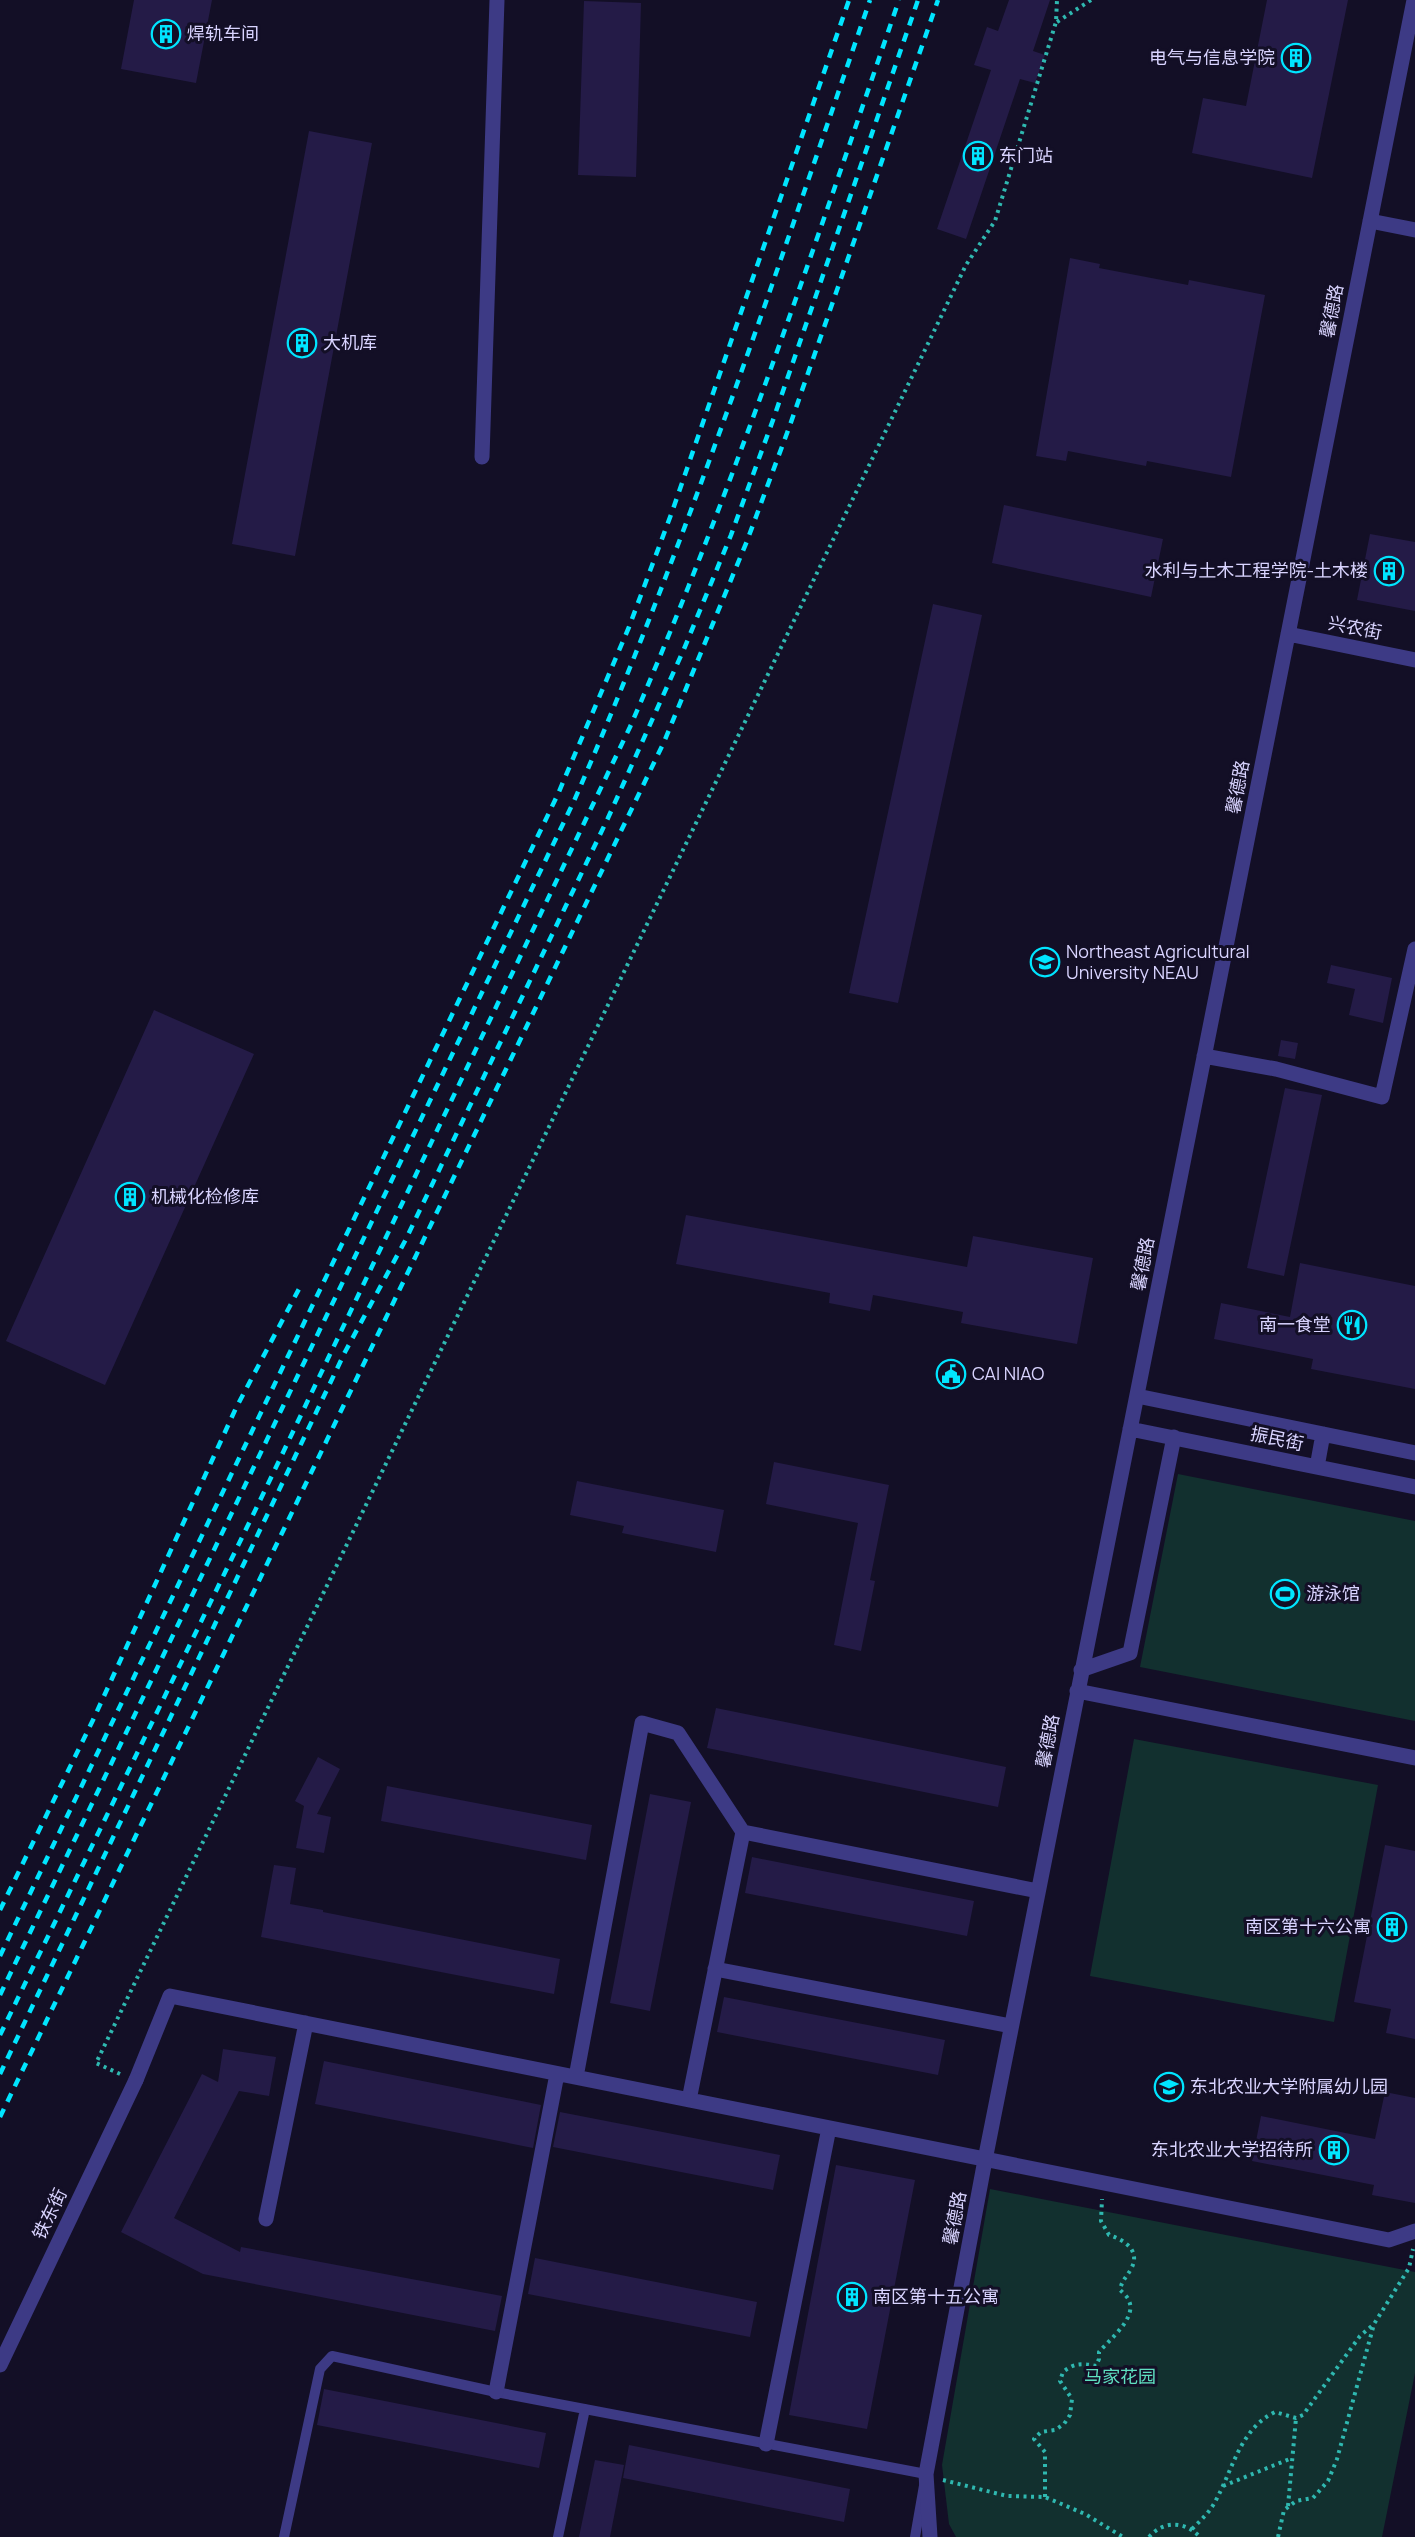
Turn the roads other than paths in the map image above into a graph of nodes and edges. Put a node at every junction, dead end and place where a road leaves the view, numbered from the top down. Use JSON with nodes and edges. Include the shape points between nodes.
{"nodes":[{"id":1,"x":497,"y":0,"type":"edge"},
{"id":2,"x":1414,"y":0,"type":"edge"},
{"id":3,"x":1370,"y":220,"type":"junction"},
{"id":4,"x":1415,"y":230,"type":"edge"},
{"id":5,"x":482,"y":457,"type":"dead end"},
{"id":6,"x":1288,"y":634,"type":"junction"},
{"id":7,"x":1415,"y":660,"type":"edge"},
{"id":8,"x":1415,"y":949,"type":"edge"},
{"id":9,"x":1204,"y":1056,"type":"junction"},
{"id":10,"x":1137,"y":1396,"type":"junction"},
{"id":11,"x":1130,"y":1429,"type":"junction"},
{"id":12,"x":1323,"y":1434,"type":"junction"},
{"id":13,"x":1173,"y":1437,"type":"junction"},
{"id":14,"x":1415,"y":1453,"type":"edge"},
{"id":15,"x":1317,"y":1467,"type":"junction"},
{"id":16,"x":1415,"y":1487,"type":"edge"},
{"id":17,"x":1081,"y":1670,"type":"junction"},
{"id":18,"x":1077,"y":1691,"type":"junction"},
{"id":19,"x":1415,"y":1758,"type":"edge"},
{"id":20,"x":743,"y":1832,"type":"junction"},
{"id":21,"x":1038,"y":1891,"type":"junction"},
{"id":22,"x":715,"y":1969,"type":"junction"},
{"id":23,"x":306,"y":2023,"type":"junction"},
{"id":24,"x":1011,"y":2026,"type":"junction"},
{"id":25,"x":557,"y":2074,"type":"junction"},
{"id":26,"x":576,"y":2078,"type":"junction"},
{"id":27,"x":689,"y":2100,"type":"junction"},
{"id":28,"x":829,"y":2128,"type":"junction"},
{"id":29,"x":985,"y":2160,"type":"junction"},
{"id":30,"x":266,"y":2218,"type":"dead end"},
{"id":31,"x":1415,"y":2231,"type":"edge"},
{"id":32,"x":0,"y":2365,"type":"edge"},
{"id":33,"x":496,"y":2392,"type":"junction"},
{"id":34,"x":585,"y":2409,"type":"junction"},
{"id":35,"x":766,"y":2444,"type":"junction"},
{"id":36,"x":926,"y":2474,"type":"junction"},
{"id":37,"x":288,"y":2536,"type":"edge"},
{"id":38,"x":558,"y":2537,"type":"edge"},
{"id":39,"x":915,"y":2537,"type":"edge"},
{"id":40,"x":930,"y":2537,"type":"edge"}],
"edges":[{"from":1,"to":5,"type":"street"},
{"from":2,"to":3,"type":"street","name":"馨德路"},
{"from":3,"to":4,"type":"street"},
{"from":3,"to":6,"type":"street","name":"馨德路"},
{"from":6,"to":7,"type":"street","name":"兴农街"},
{"from":6,"to":9,"type":"street","name":"馨德路"},
{"from":8,"to":9,"type":"street","via":[[1382,1097],[1276,1069]]},
{"from":9,"to":10,"type":"street","name":"馨德路"},
{"from":10,"to":11,"type":"street","name":"馨德路"},
{"from":10,"to":12,"type":"street","name":"振民街"},
{"from":11,"to":13,"type":"street","name":"振民街"},
{"from":11,"to":17,"type":"street","name":"馨德路"},
{"from":12,"to":14,"type":"street","name":"振民街"},
{"from":12,"to":15,"type":"street"},
{"from":13,"to":15,"type":"street","name":"振民街"},
{"from":13,"to":17,"type":"street","via":[[1130,1653]]},
{"from":15,"to":16,"type":"street","name":"振民街"},
{"from":17,"to":18,"type":"street","name":"馨德路"},
{"from":18,"to":19,"type":"street"},
{"from":18,"to":21,"type":"street","name":"馨德路"},
{"from":20,"to":21,"type":"street"},
{"from":20,"to":22,"type":"street"},
{"from":20,"to":26,"type":"street","via":[[678,1733],[642,1723]]},
{"from":21,"to":24,"type":"street","name":"馨德路"},
{"from":22,"to":24,"type":"street"},
{"from":22,"to":27,"type":"street"},
{"from":23,"to":25,"type":"street"},
{"from":23,"to":30,"type":"street"},
{"from":23,"to":32,"type":"street","name":"铁东街","via":[[170,1996],[136,2080]]},
{"from":24,"to":29,"type":"street","name":"馨德路"},
{"from":25,"to":26,"type":"street"},
{"from":25,"to":33,"type":"street"},
{"from":26,"to":27,"type":"street"},
{"from":27,"to":28,"type":"street"},
{"from":28,"to":29,"type":"street"},
{"from":28,"to":35,"type":"street"},
{"from":29,"to":31,"type":"street","via":[[1389,2240]]},
{"from":29,"to":36,"type":"street","name":"馨德路"},
{"from":33,"to":34,"type":"lane"},
{"from":33,"to":37,"type":"lane","via":[[332,2356],[320,2369]]},
{"from":34,"to":35,"type":"lane"},
{"from":34,"to":38,"type":"lane"},
{"from":35,"to":36,"type":"lane"},
{"from":36,"to":39,"type":"lane"},
{"from":36,"to":40,"type":"street","name":"馨德路"}]}
